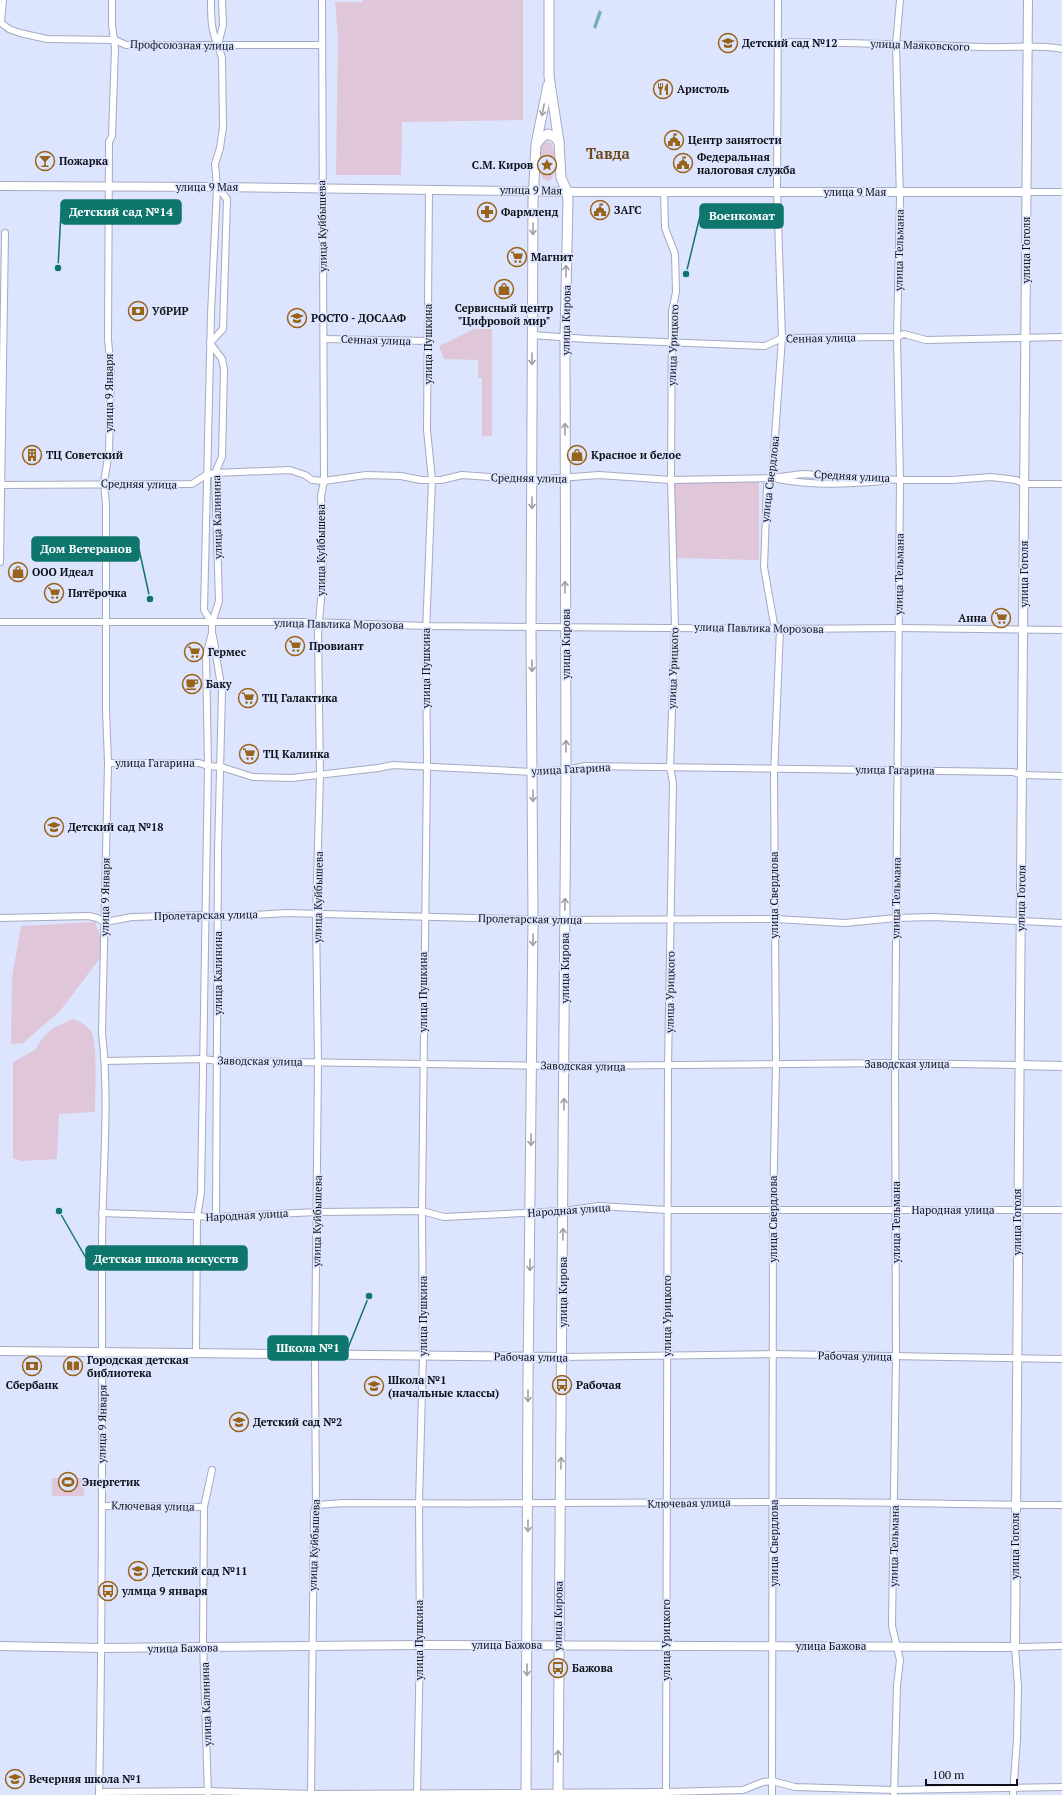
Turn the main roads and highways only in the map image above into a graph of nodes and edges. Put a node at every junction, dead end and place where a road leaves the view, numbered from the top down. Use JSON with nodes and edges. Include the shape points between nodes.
{"nodes":[{"id":1,"x":549,"y":0,"type":"edge"},
{"id":2,"x":549,"y":76,"type":"junction"},
{"id":3,"x":559,"y":142,"type":"junction"},
{"id":4,"x":536,"y":144,"type":"junction"},
{"id":5,"x":558,"y":1794,"type":"edge"},
{"id":6,"x":526,"y":1795,"type":"edge"}],
"edges":[{"from":1,"to":2,"type":"main road","name":"улица Кирова"},
{"from":2,"to":3,"type":"main road","name":"улица Кирова"},
{"from":2,"to":4,"type":"main road","name":"улица Кирова","one_way":true},
{"from":3,"to":4,"type":"main road","via":[[552,135],[545,135]]},
{"from":5,"to":3,"type":"main road","name":"улица Кирова","one_way":true,"via":[[566,770],[567,191],[561,178]]},
{"from":4,"to":6,"type":"main road","name":"улица Кирова","one_way":true,"via":[[532,335],[533,919]]}]}
